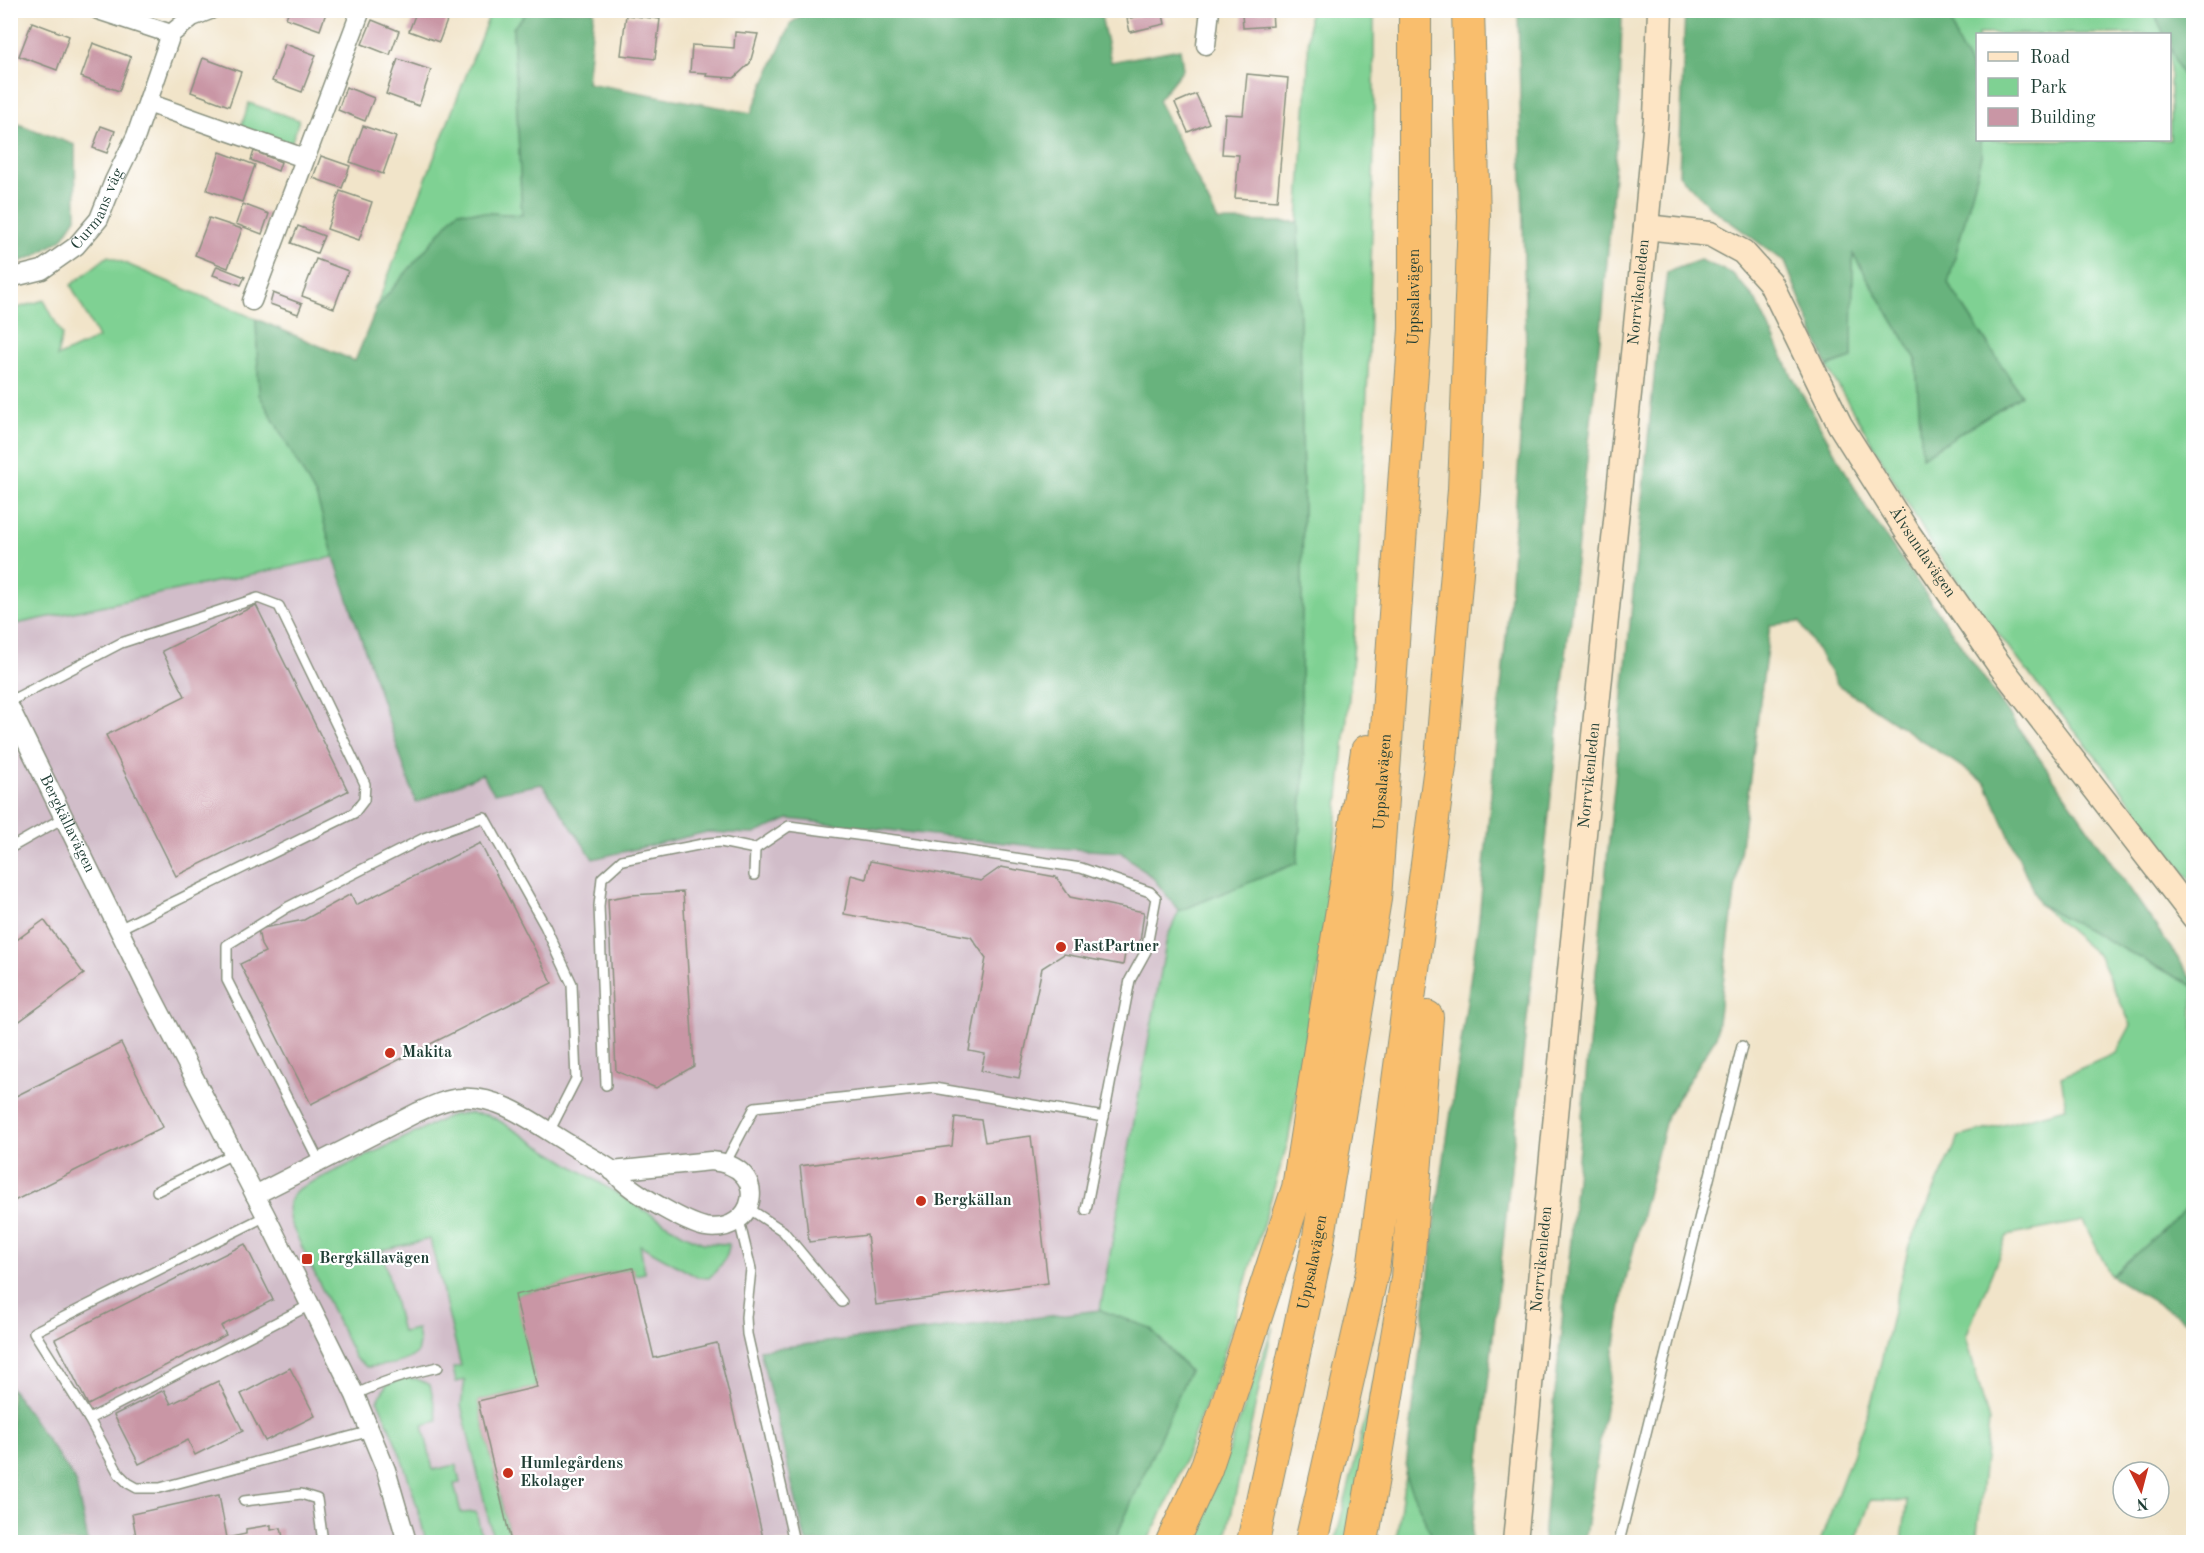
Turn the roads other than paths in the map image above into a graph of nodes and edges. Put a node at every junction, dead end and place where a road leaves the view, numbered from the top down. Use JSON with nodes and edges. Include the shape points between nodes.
{"nodes":[{"id":1,"x":98,"y":10,"type":"edge"},
{"id":2,"x":210,"y":10,"type":"edge"},
{"id":3,"x":361,"y":10,"type":"edge"},
{"id":4,"x":1210,"y":10,"type":"edge"},
{"id":5,"x":1415,"y":10,"type":"edge"},
{"id":6,"x":1468,"y":10,"type":"edge"},
{"id":7,"x":1660,"y":10,"type":"edge"},
{"id":8,"x":171,"y":34,"type":"junction"},
{"id":9,"x":1206,"y":45,"type":"dead end"},
{"id":10,"x":148,"y":104,"type":"junction"},
{"id":11,"x":304,"y":158,"type":"junction"},
{"id":12,"x":1646,"y":227,"type":"junction"},
{"id":13,"x":10,"y":278,"type":"edge"},
{"id":14,"x":252,"y":301,"type":"dead end"},
{"id":15,"x":1401,"y":537,"type":"junction"},
{"id":16,"x":10,"y":701,"type":"edge"},
{"id":17,"x":10,"y":708,"type":"edge"},
{"id":18,"x":1441,"y":759,"type":"junction"},
{"id":19,"x":63,"y":818,"type":"junction"},
{"id":20,"x":10,"y":848,"type":"edge"},
{"id":21,"x":755,"y":849,"type":"junction"},
{"id":22,"x":754,"y":874,"type":"dead end"},
{"id":23,"x":2193,"y":917,"type":"edge"},
{"id":24,"x":119,"y":928,"type":"junction"},
{"id":25,"x":1742,"y":1046,"type":"dead end"},
{"id":26,"x":606,"y":1085,"type":"dead end"},
{"id":27,"x":1104,"y":1117,"type":"junction"},
{"id":28,"x":549,"y":1132,"type":"junction"},
{"id":29,"x":233,"y":1154,"type":"junction"},
{"id":30,"x":319,"y":1161,"type":"junction"},
{"id":31,"x":726,"y":1162,"type":"junction"},
{"id":32,"x":612,"y":1171,"type":"junction"},
{"id":33,"x":157,"y":1191,"type":"dead end"},
{"id":34,"x":255,"y":1195,"type":"junction"},
{"id":35,"x":1086,"y":1210,"type":"dead end"},
{"id":36,"x":743,"y":1214,"type":"junction"},
{"id":37,"x":266,"y":1216,"type":"junction"},
{"id":38,"x":842,"y":1302,"type":"dead end"},
{"id":39,"x":310,"y":1305,"type":"junction"},
{"id":40,"x":438,"y":1367,"type":"dead end"},
{"id":41,"x":355,"y":1395,"type":"junction"},
{"id":42,"x":88,"y":1419,"type":"junction"},
{"id":43,"x":371,"y":1431,"type":"junction"},
{"id":44,"x":244,"y":1501,"type":"dead end"},
{"id":45,"x":323,"y":1542,"type":"edge"},
{"id":46,"x":407,"y":1542,"type":"edge"},
{"id":47,"x":794,"y":1542,"type":"edge"},
{"id":48,"x":1172,"y":1542,"type":"edge"},
{"id":49,"x":1253,"y":1542,"type":"edge"},
{"id":50,"x":1311,"y":1542,"type":"edge"},
{"id":51,"x":1362,"y":1542,"type":"edge"},
{"id":52,"x":1515,"y":1542,"type":"edge"},
{"id":53,"x":1619,"y":1542,"type":"edge"}],
"edges":[{"from":1,"to":8,"type":"street"},
{"from":2,"to":8,"type":"street","via":[[192,16]]},
{"from":3,"to":11,"type":"street"},
{"from":4,"to":9,"type":"street"},
{"from":5,"to":15,"type":"highway","name":"Uppsalavägen","via":[[1415,329]]},
{"from":6,"to":18,"type":"highway","via":[[1474,217],[1464,478]]},
{"from":7,"to":12,"type":"main road","name":"Norrvikenleden"},
{"from":8,"to":10,"type":"street","name":"Curmans väg"},
{"from":10,"to":11,"type":"street"},
{"from":10,"to":13,"type":"street","name":"Curmans väg","via":[[99,219],[76,246],[42,270]]},
{"from":11,"to":14,"type":"street"},
{"from":12,"to":23,"type":"main road","name":"Älvsundavägen","via":[[1710,234],[1743,252],[1770,282],[1840,425],[1908,533],[1998,663]]},
{"from":12,"to":52,"type":"main road","name":"Norrvikenleden"},
{"from":15,"to":48,"type":"highway","via":[[1298,1188],[1206,1469]]},
{"from":15,"to":49,"type":"highway","name":"Uppsalavägen","via":[[1375,899],[1317,1248]]},
{"from":16,"to":24,"type":"lane","via":[[121,643],[258,598],[279,606],[364,784],[364,800],[354,813]]},
{"from":17,"to":19,"type":"street","name":"Bergkällavägen"},
{"from":18,"to":50,"type":"highway","via":[[1373,1269]]},
{"from":18,"to":51,"type":"highway","via":[[1433,932],[1407,1278]]},
{"from":19,"to":20,"type":"lane"},
{"from":19,"to":24,"type":"street","name":"Bergkällavägen"},
{"from":21,"to":22,"type":"lane"},
{"from":21,"to":26,"type":"lane","via":[[721,842],[679,848],[622,860],[602,878],[598,906]]},
{"from":21,"to":27,"type":"lane","via":[[789,826],[1081,868],[1150,892],[1156,898],[1146,951],[1130,980]]},
{"from":24,"to":29,"type":"street","name":"Bergkällavägen"},
{"from":25,"to":53,"type":"lane"},
{"from":27,"to":31,"type":"lane","via":[[934,1088],[755,1107]]},
{"from":27,"to":35,"type":"lane"},
{"from":28,"to":30,"type":"street","via":[[515,1111],[484,1099],[463,1097],[418,1112]]},
{"from":28,"to":30,"type":"lane","via":[[576,1079],[572,984],[545,926],[484,817],[424,838],[288,907],[227,945],[227,980]]},
{"from":28,"to":32,"type":"street"},
{"from":29,"to":33,"type":"lane"},
{"from":29,"to":34,"type":"street","name":"Bergkällavägen"},
{"from":30,"to":34,"type":"street"},
{"from":31,"to":32,"type":"street"},
{"from":31,"to":36,"type":"street","via":[[744,1174],[749,1184],[750,1195]]},
{"from":32,"to":36,"type":"street","via":[[639,1194],[702,1227],[728,1226]]},
{"from":34,"to":37,"type":"street","name":"Bergkällavägen"},
{"from":36,"to":38,"type":"lane","via":[[783,1231]]},
{"from":36,"to":47,"type":"lane","via":[[751,1269],[747,1334]]},
{"from":37,"to":39,"type":"street","name":"Bergkällavägen"},
{"from":37,"to":42,"type":"lane","via":[[34,1332]]},
{"from":39,"to":41,"type":"street","name":"Bergkällavägen"},
{"from":39,"to":42,"type":"lane"},
{"from":40,"to":41,"type":"lane","via":[[392,1379]]},
{"from":41,"to":43,"type":"street","name":"Bergkällavägen"},
{"from":42,"to":43,"type":"lane","via":[[119,1474],[137,1488],[150,1490]]},
{"from":43,"to":46,"type":"street","name":"Bergkällavägen"},
{"from":44,"to":45,"type":"lane","via":[[301,1494],[317,1500]]}]}
